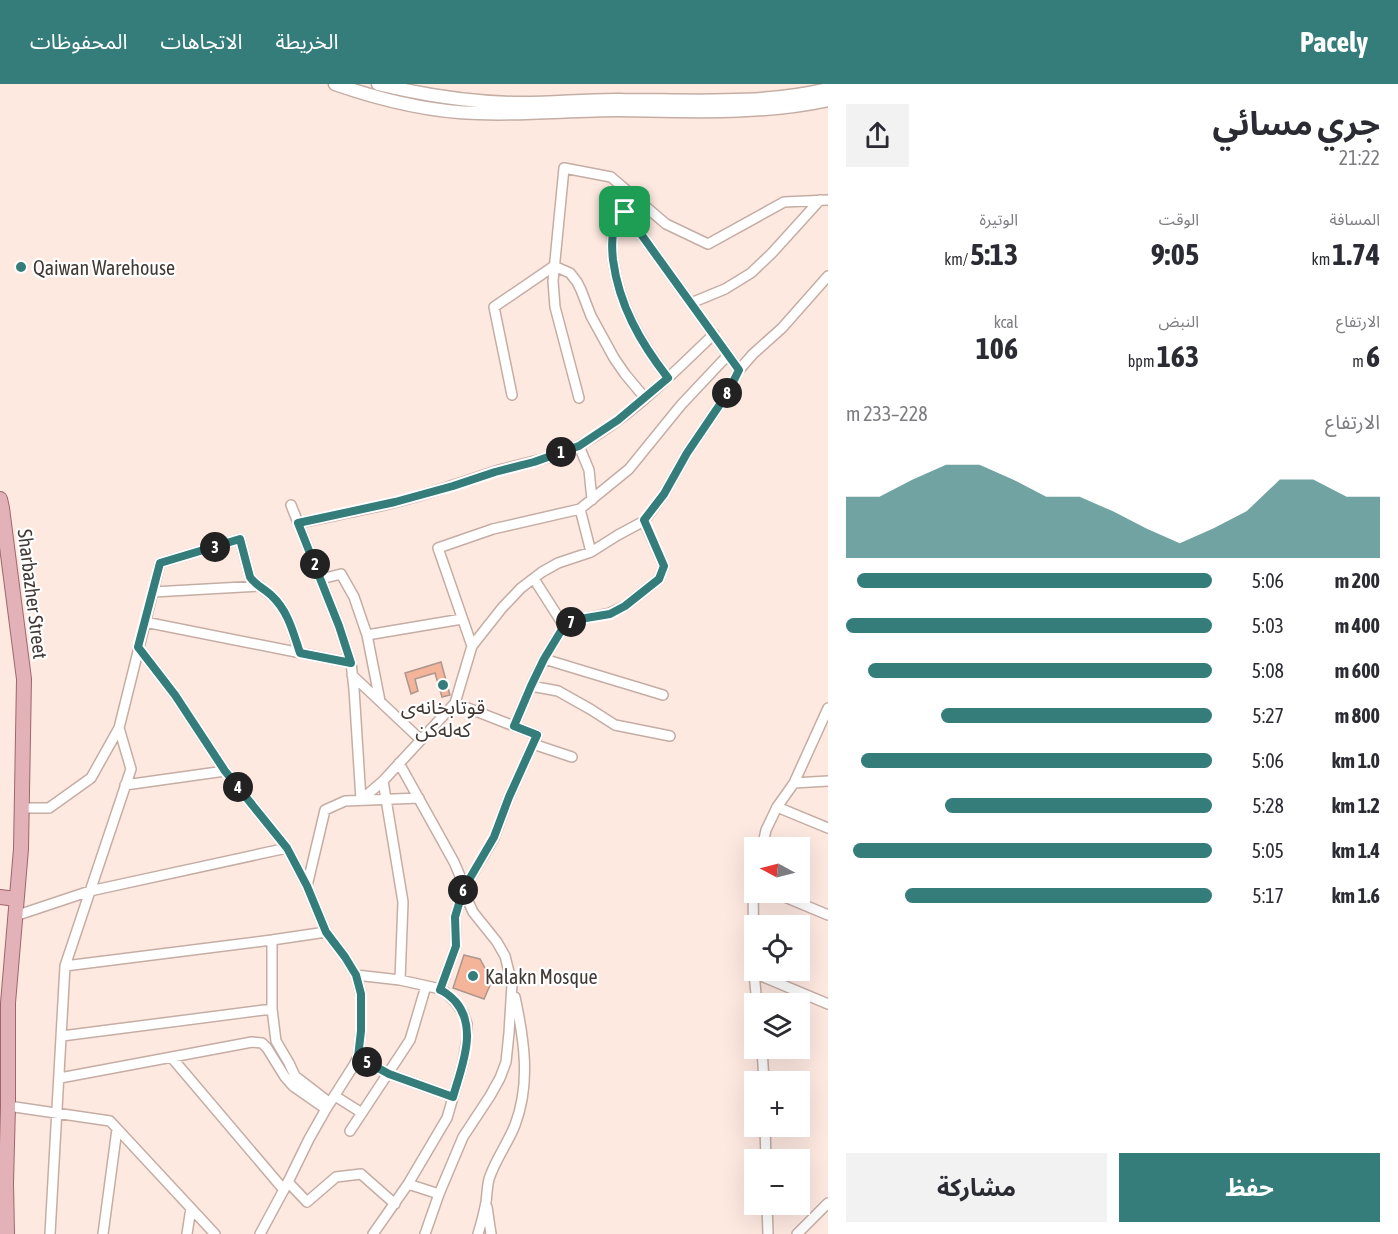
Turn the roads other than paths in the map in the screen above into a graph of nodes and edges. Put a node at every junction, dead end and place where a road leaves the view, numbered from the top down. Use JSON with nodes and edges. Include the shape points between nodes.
{"nodes":[{"id":1,"x":335,"y":84,"type":"edge"},
{"id":2,"x":378,"y":84,"type":"edge"},
{"id":3,"x":828,"y":88,"type":"edge"},
{"id":4,"x":828,"y":100,"type":"edge"},
{"id":5,"x":705,"y":105,"type":"junction"},
{"id":6,"x":638,"y":199,"type":"junction"},
{"id":7,"x":824,"y":200,"type":"edge"},
{"id":8,"x":625,"y":212,"type":"junction"},
{"id":9,"x":554,"y":266,"type":"junction"},
{"id":10,"x":828,"y":276,"type":"edge"},
{"id":11,"x":691,"y":303,"type":"junction"},
{"id":12,"x":714,"y":334,"type":"junction"},
{"id":13,"x":729,"y":355,"type":"junction"},
{"id":14,"x":739,"y":370,"type":"junction"},
{"id":15,"x":668,"y":378,"type":"junction"},
{"id":16,"x":512,"y":395,"type":"dead end"},
{"id":17,"x":579,"y":398,"type":"dead end"},
{"id":18,"x":645,"y":398,"type":"junction"},
{"id":19,"x":579,"y":446,"type":"junction"},
{"id":20,"x":0,"y":499,"type":"edge"},
{"id":21,"x":592,"y":500,"type":"junction"},
{"id":22,"x":291,"y":505,"type":"dead end"},
{"id":23,"x":580,"y":509,"type":"junction"},
{"id":24,"x":644,"y":520,"type":"junction"},
{"id":25,"x":298,"y":523,"type":"junction"},
{"id":26,"x":591,"y":552,"type":"junction"},
{"id":27,"x":321,"y":579,"type":"junction"},
{"id":28,"x":534,"y":579,"type":"junction"},
{"id":29,"x":260,"y":586,"type":"junction"},
{"id":30,"x":153,"y":592,"type":"junction"},
{"id":31,"x":462,"y":619,"type":"junction"},
{"id":32,"x":145,"y":622,"type":"junction"},
{"id":33,"x":564,"y":626,"type":"junction"},
{"id":34,"x":367,"y":635,"type":"junction"},
{"id":35,"x":472,"y":646,"type":"junction"},
{"id":36,"x":138,"y":647,"type":"junction"},
{"id":37,"x":300,"y":653,"type":"junction"},
{"id":38,"x":544,"y":659,"type":"junction"},
{"id":39,"x":351,"y":663,"type":"junction"},
{"id":40,"x":352,"y":675,"type":"junction"},
{"id":41,"x":531,"y":686,"type":"junction"},
{"id":42,"x":663,"y":695,"type":"dead end"},
{"id":43,"x":380,"y":701,"type":"junction"},
{"id":44,"x":455,"y":703,"type":"junction"},
{"id":45,"x":828,"y":708,"type":"edge"},
{"id":46,"x":514,"y":726,"type":"junction"},
{"id":47,"x":119,"y":728,"type":"junction"},
{"id":48,"x":670,"y":736,"type":"dead end"},
{"id":49,"x":422,"y":740,"type":"junction"},
{"id":50,"x":533,"y":744,"type":"junction"},
{"id":51,"x":572,"y":757,"type":"dead end"},
{"id":52,"x":399,"y":763,"type":"junction"},
{"id":53,"x":225,"y":771,"type":"junction"},
{"id":54,"x":382,"y":781,"type":"junction"},
{"id":55,"x":828,"y":781,"type":"edge"},
{"id":56,"x":794,"y":783,"type":"junction"},
{"id":57,"x":125,"y":785,"type":"junction"},
{"id":58,"x":419,"y":798,"type":"junction"},
{"id":59,"x":386,"y":799,"type":"junction"},
{"id":60,"x":360,"y":800,"type":"junction"},
{"id":61,"x":777,"y":807,"type":"junction"},
{"id":62,"x":21,"y":808,"type":"junction"},
{"id":63,"x":828,"y":828,"type":"edge"},
{"id":64,"x":764,"y":837,"type":"edge"},
{"id":65,"x":287,"y":848,"type":"junction"},
{"id":66,"x":307,"y":886,"type":"junction"},
{"id":67,"x":463,"y":890,"type":"junction"},
{"id":68,"x":90,"y":891,"type":"junction"},
{"id":69,"x":0,"y":897,"type":"edge"},
{"id":70,"x":16,"y":899,"type":"junction"},
{"id":71,"x":799,"y":903,"type":"edge"},
{"id":72,"x":828,"y":915,"type":"edge"},
{"id":73,"x":15,"y":916,"type":"junction"},
{"id":74,"x":326,"y":932,"type":"junction"},
{"id":75,"x":272,"y":940,"type":"junction"},
{"id":76,"x":65,"y":966,"type":"junction"},
{"id":77,"x":356,"y":975,"type":"junction"},
{"id":78,"x":400,"y":980,"type":"junction"},
{"id":79,"x":773,"y":981,"type":"edge"},
{"id":80,"x":512,"y":984,"type":"junction"},
{"id":81,"x":426,"y":986,"type":"junction"},
{"id":82,"x":440,"y":990,"type":"junction"},
{"id":83,"x":828,"y":1004,"type":"edge"},
{"id":84,"x":272,"y":1009,"type":"junction"},
{"id":85,"x":62,"y":1036,"type":"junction"},
{"id":86,"x":358,"y":1057,"type":"junction"},
{"id":87,"x":172,"y":1058,"type":"junction"},
{"id":88,"x":389,"y":1074,"type":"junction"},
{"id":89,"x":60,"y":1078,"type":"junction"},
{"id":90,"x":453,"y":1097,"type":"junction"},
{"id":91,"x":330,"y":1103,"type":"junction"},
{"id":92,"x":8,"y":1106,"type":"junction"},
{"id":93,"x":362,"y":1113,"type":"junction"},
{"id":94,"x":57,"y":1114,"type":"junction"},
{"id":95,"x":117,"y":1129,"type":"junction"},
{"id":96,"x":351,"y":1131,"type":"dead end"},
{"id":97,"x":408,"y":1184,"type":"junction"},
{"id":98,"x":286,"y":1186,"type":"junction"},
{"id":99,"x":439,"y":1194,"type":"junction"},
{"id":100,"x":486,"y":1202,"type":"junction"},
{"id":101,"x":828,"y":1203,"type":"edge"},
{"id":102,"x":395,"y":1204,"type":"junction"},
{"id":103,"x":191,"y":1208,"type":"junction"},
{"id":104,"x":767,"y":1215,"type":"edge"},
{"id":105,"x":7,"y":1234,"type":"edge"},
{"id":106,"x":50,"y":1234,"type":"edge"},
{"id":107,"x":103,"y":1234,"type":"edge"},
{"id":108,"x":187,"y":1234,"type":"edge"},
{"id":109,"x":215,"y":1234,"type":"edge"},
{"id":110,"x":260,"y":1234,"type":"edge"},
{"id":111,"x":373,"y":1234,"type":"edge"},
{"id":112,"x":425,"y":1234,"type":"edge"},
{"id":113,"x":478,"y":1234,"type":"edge"},
{"id":114,"x":490,"y":1234,"type":"edge"},
{"id":115,"x":768,"y":1234,"type":"edge"},
{"id":116,"x":797,"y":1234,"type":"edge"}],
"edges":[{"from":1,"to":5,"type":"street","via":[[398,102],[476,113]]},
{"from":2,"to":5,"type":"street","via":[[443,98],[489,102],[599,100]]},
{"from":3,"to":5,"type":"street"},
{"from":4,"to":5,"type":"street","via":[[746,111]]},
{"from":6,"to":7,"type":"street","via":[[666,224],[708,244],[784,202]]},
{"from":6,"to":8,"type":"street"},
{"from":6,"to":9,"type":"street","via":[[611,177],[564,168]]},
{"from":7,"to":11,"type":"street","via":[[751,273],[726,289]]},
{"from":8,"to":11,"type":"street"},
{"from":8,"to":15,"type":"street","via":[[612,234],[618,287],[646,348]]},
{"from":9,"to":16,"type":"street","via":[[494,307]]},
{"from":9,"to":17,"type":"street","via":[[555,307]]},
{"from":9,"to":18,"type":"street","via":[[570,273],[614,358]]},
{"from":10,"to":14,"type":"street"},
{"from":11,"to":12,"type":"street"},
{"from":12,"to":13,"type":"street"},
{"from":12,"to":15,"type":"street"},
{"from":13,"to":14,"type":"street"},
{"from":13,"to":21,"type":"street","via":[[629,468]]},
{"from":14,"to":24,"type":"street"},
{"from":15,"to":18,"type":"street"},
{"from":18,"to":19,"type":"street"},
{"from":19,"to":21,"type":"street","via":[[589,470]]},
{"from":19,"to":25,"type":"street","via":[[434,492]]},
{"from":20,"to":62,"type":"main road","name":"Sharbazher Street","via":[[24,679]]},
{"from":21,"to":23,"type":"street"},
{"from":22,"to":25,"type":"street"},
{"from":23,"to":26,"type":"street"},
{"from":23,"to":31,"type":"street","via":[[494,529],[438,548]]},
{"from":24,"to":26,"type":"street"},
{"from":24,"to":33,"type":"street","via":[[664,566],[659,579],[610,614]]},
{"from":25,"to":27,"type":"street"},
{"from":26,"to":28,"type":"street","via":[[558,563]]},
{"from":27,"to":34,"type":"street","via":[[341,574]]},
{"from":27,"to":39,"type":"street"},
{"from":28,"to":33,"type":"street"},
{"from":28,"to":35,"type":"street","via":[[502,608]]},
{"from":29,"to":30,"type":"street"},
{"from":29,"to":30,"type":"street","via":[[250,577],[240,539],[160,563]]},
{"from":29,"to":37,"type":"street","via":[[283,609]]},
{"from":30,"to":32,"type":"street"},
{"from":31,"to":34,"type":"street"},
{"from":31,"to":35,"type":"street"},
{"from":32,"to":36,"type":"street"},
{"from":32,"to":37,"type":"street"},
{"from":33,"to":38,"type":"street"},
{"from":34,"to":43,"type":"street"},
{"from":35,"to":44,"type":"street"},
{"from":36,"to":47,"type":"street"},
{"from":36,"to":53,"type":"street"},
{"from":37,"to":39,"type":"street"},
{"from":38,"to":41,"type":"street"},
{"from":38,"to":42,"type":"street"},
{"from":39,"to":40,"type":"street"},
{"from":40,"to":43,"type":"street"},
{"from":40,"to":60,"type":"street"},
{"from":41,"to":46,"type":"street"},
{"from":41,"to":48,"type":"street","via":[[558,691],[615,725]]},
{"from":43,"to":49,"type":"street"},
{"from":44,"to":46,"type":"street"},
{"from":44,"to":49,"type":"street"},
{"from":45,"to":56,"type":"street"},
{"from":46,"to":50,"type":"street","via":[[537,735]]},
{"from":47,"to":57,"type":"street","via":[[131,769]]},
{"from":47,"to":62,"type":"street","via":[[91,778],[49,808]]},
{"from":49,"to":52,"type":"street"},
{"from":50,"to":51,"type":"street"},
{"from":50,"to":67,"type":"street","via":[[494,837]]},
{"from":52,"to":54,"type":"street"},
{"from":52,"to":58,"type":"street"},
{"from":53,"to":57,"type":"street"},
{"from":53,"to":65,"type":"street"},
{"from":54,"to":59,"type":"street"},
{"from":54,"to":60,"type":"street"},
{"from":55,"to":56,"type":"street"},
{"from":56,"to":61,"type":"street"},
{"from":57,"to":68,"type":"street"},
{"from":58,"to":59,"type":"street"},
{"from":58,"to":67,"type":"street","via":[[454,862]]},
{"from":59,"to":60,"type":"street"},
{"from":59,"to":78,"type":"street","via":[[404,902]]},
{"from":60,"to":66,"type":"street","via":[[345,801],[325,810]]},
{"from":61,"to":63,"type":"street"},
{"from":61,"to":64,"type":"street"},
{"from":62,"to":70,"type":"main road","name":"Sharbazher Street"},
{"from":65,"to":66,"type":"street"},
{"from":65,"to":68,"type":"street"},
{"from":66,"to":74,"type":"street"},
{"from":67,"to":80,"type":"street","via":[[473,912],[505,956]]},
{"from":67,"to":82,"type":"street","via":[[455,917],[456,946]]},
{"from":68,"to":73,"type":"street"},
{"from":68,"to":76,"type":"street"},
{"from":69,"to":70,"type":"main road"},
{"from":70,"to":73,"type":"main road","name":"Sharbazher Street"},
{"from":71,"to":72,"type":"street"},
{"from":73,"to":92,"type":"main road","name":"Sharbazher Street","via":[[8,1003]]},
{"from":74,"to":75,"type":"street"},
{"from":74,"to":77,"type":"street"},
{"from":75,"to":76,"type":"street"},
{"from":75,"to":84,"type":"street"},
{"from":76,"to":85,"type":"street"},
{"from":77,"to":78,"type":"street"},
{"from":77,"to":86,"type":"street","via":[[361,994]]},
{"from":78,"to":81,"type":"street"},
{"from":79,"to":83,"type":"street"},
{"from":80,"to":99,"type":"street","via":[[506,1062],[490,1096],[463,1137]]},
{"from":80,"to":100,"type":"street","via":[[523,1036],[524,1089],[516,1122],[489,1179]]},
{"from":81,"to":82,"type":"street"},
{"from":81,"to":88,"type":"street","via":[[410,1040]]},
{"from":82,"to":90,"type":"street","via":[[456,1003],[467,1024],[463,1063]]},
{"from":84,"to":85,"type":"street"},
{"from":84,"to":91,"type":"street","via":[[276,1041],[295,1076]]},
{"from":85,"to":89,"type":"street"},
{"from":86,"to":88,"type":"street"},
{"from":86,"to":91,"type":"street"},
{"from":87,"to":89,"type":"street"},
{"from":87,"to":91,"type":"street","via":[[262,1043],[293,1086]]},
{"from":87,"to":98,"type":"street"},
{"from":88,"to":90,"type":"street"},
{"from":88,"to":93,"type":"street"},
{"from":89,"to":94,"type":"street"},
{"from":90,"to":97,"type":"street","via":[[447,1118]]},
{"from":91,"to":93,"type":"street"},
{"from":91,"to":98,"type":"street"},
{"from":92,"to":94,"type":"street"},
{"from":92,"to":105,"type":"main road","name":"Sharbazher Street"},
{"from":93,"to":96,"type":"street"},
{"from":94,"to":95,"type":"street","via":[[110,1121]]},
{"from":94,"to":106,"type":"street"},
{"from":95,"to":103,"type":"street"},
{"from":95,"to":107,"type":"street"},
{"from":97,"to":99,"type":"street"},
{"from":97,"to":102,"type":"street"},
{"from":98,"to":102,"type":"street","via":[[307,1202],[336,1177],[360,1174]]},
{"from":98,"to":110,"type":"street"},
{"from":99,"to":112,"type":"street"},
{"from":100,"to":113,"type":"street"},
{"from":100,"to":114,"type":"street"},
{"from":101,"to":116,"type":"street"},
{"from":102,"to":111,"type":"street"},
{"from":103,"to":108,"type":"street"},
{"from":103,"to":109,"type":"street"},
{"from":104,"to":115,"type":"street"}]}
